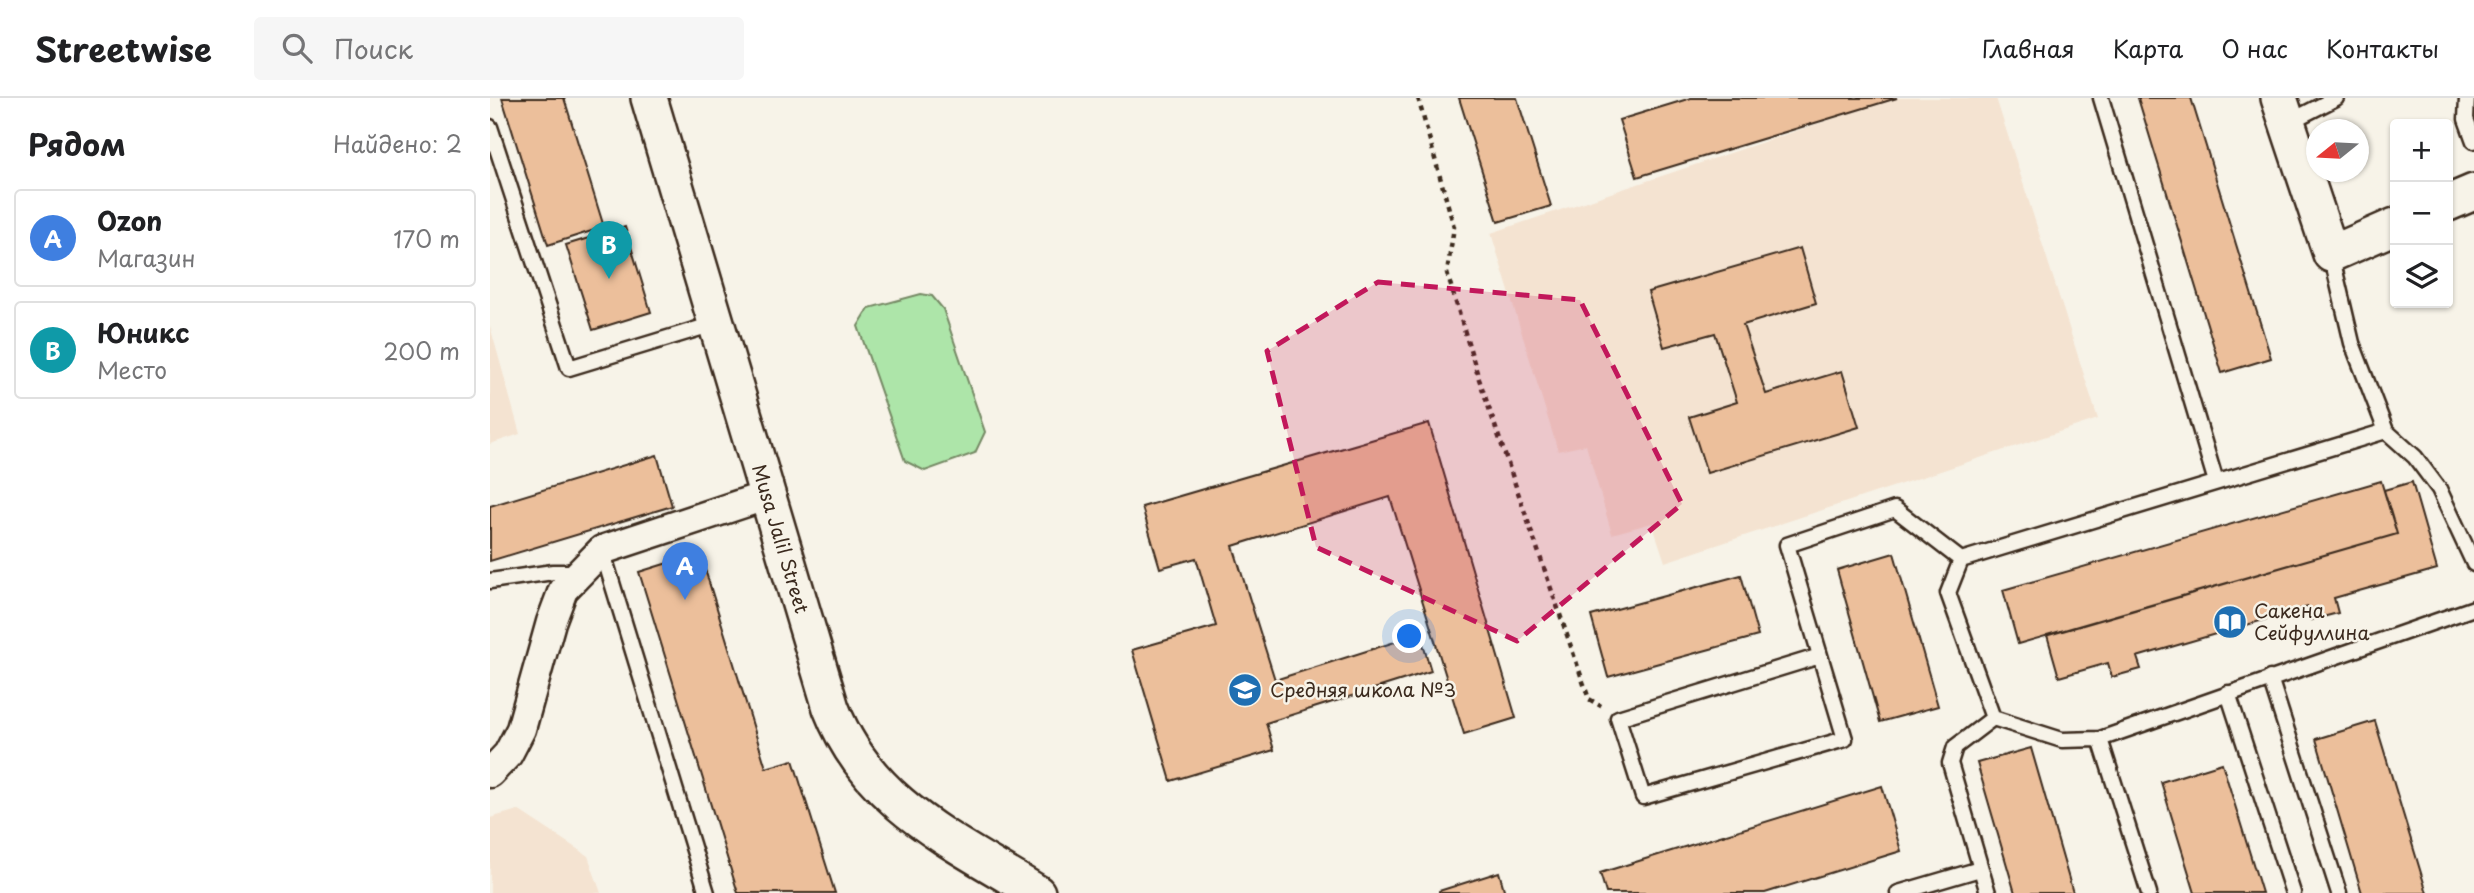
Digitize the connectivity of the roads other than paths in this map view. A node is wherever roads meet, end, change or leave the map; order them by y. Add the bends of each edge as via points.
1 (649, 98) edge
2 (2101, 98) edge
3 (2336, 98) edge
4 (2467, 98) edge
5 (2283, 110) edge
6 (490, 127) edge
7 (2474, 141) edge
8 (2474, 192) edge
9 (2453, 201) edge
10 (2390, 228) edge
11 (2331, 254) junction
12 (718, 323) junction
13 (2386, 431) junction
14 (2216, 482) junction
15 (768, 495) junction
16 (602, 550) junction
17 (1961, 560) junction
18 (2474, 564) edge
19 (581, 572) junction
20 (490, 581) edge
21 (2474, 608) edge
22 (1820, 656) junction
23 (2270, 678) junction
24 (2228, 693) junction
25 (1993, 718) junction
26 (2099, 739) junction
27 (490, 773) edge
28 (1980, 869) junction
29 (707, 893) edge
30 (1037, 893) edge
31 (1898, 893) edge
32 (1987, 893) edge
33 (2149, 893) edge
34 (2292, 893) edge
35 (2339, 893) edge

1 - 12 street, Musa Jalil Street
2 - 14 lane
3 - 5 lane
4 - 7 lane via 2466,119
5 - 11 street
6 - 12 lane via 569,368
8 - 9 street
10 - 11 street
11 - 13 lane via 2353,343
12 - 15 street, Musa Jalil Street
13 - 14 lane
13 - 18 lane via 2415,457 2439,489
14 - 17 lane
15 - 16 street
15 - 30 street, Musa Jalil Street via 831,708 857,761 891,800 914,817
16 - 19 street
16 - 29 lane
17 - 22 lane via 1895,509 1787,545
17 - 25 lane via 1948,593
19 - 20 lane
19 - 27 street via 563,590 521,729 508,754
21 - 23 lane
22 - 22 lane via 1844,739 1643,797 1618,718
23 - 24 lane
23 - 35 lane
24 - 26 lane
24 - 34 lane
25 - 26 lane via 2062,740
25 - 28 lane via 1955,747 1950,763
26 - 33 lane
28 - 31 lane
28 - 32 lane

